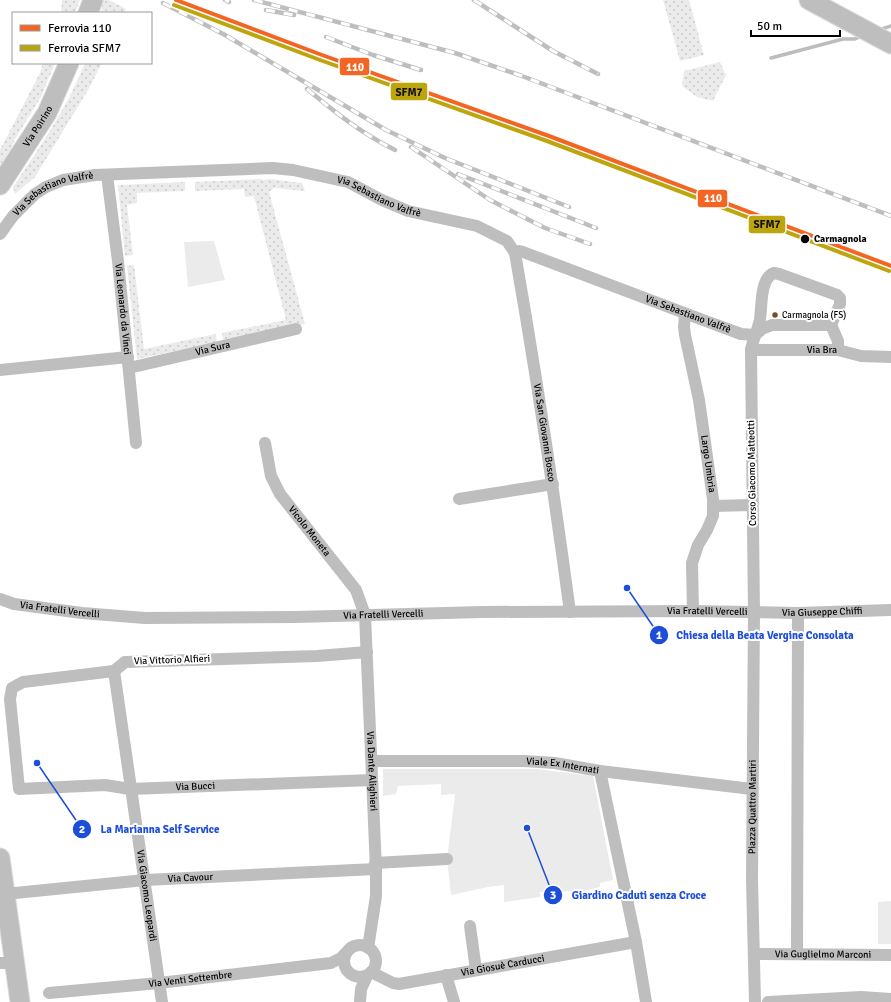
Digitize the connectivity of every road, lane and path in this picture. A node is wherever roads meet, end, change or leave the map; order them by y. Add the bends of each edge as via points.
1 (93, 0) edge
2 (809, 0) edge
3 (88, 12) edge
4 (878, 37) edge
5 (69, 64) edge
6 (107, 175) junction
7 (0, 185) edge
8 (0, 234) edge
9 (515, 253) junction
10 (685, 314) junction
11 (831, 325) junction
12 (296, 329) dead end
13 (755, 335) junction
14 (751, 350) junction
15 (838, 350) junction
16 (891, 357) edge
17 (128, 363) junction
18 (0, 370) edge
19 (136, 443) dead end
20 (265, 443) dead end
21 (553, 484) junction
22 (459, 499) dead end
23 (752, 505) junction
24 (713, 506) junction
25 (0, 599) edge
26 (14, 604) junction
27 (0, 607) edge
28 (891, 610) edge
29 (692, 611) junction
30 (570, 612) junction
31 (754, 612) junction
32 (798, 612) junction
33 (365, 615) junction
34 (367, 652) junction
35 (114, 671) junction
36 (372, 761) junction
37 (600, 771) junction
38 (372, 780) junction
39 (19, 789) joint
40 (130, 789) junction
41 (752, 789) junction
42 (0, 858) edge
43 (447, 859) dead end
44 (376, 866) junction
45 (145, 880) junction
46 (5, 894) junction
47 (470, 926) dead end
48 (636, 942) junction
49 (357, 948) junction
50 (754, 954) junction
51 (797, 954) junction
52 (891, 955) edge
53 (7, 963) edge
54 (331, 963) junction
55 (476, 970) junction
56 (350, 973) junction
57 (369, 974) junction
58 (446, 975) junction
59 (159, 982) junction
60 (361, 990) junction
61 (49, 993) dead end
62 (891, 999) edge
63 (20, 1002) edge
64 (162, 1002) edge
65 (360, 1002) edge
66 (454, 1002) edge
67 (646, 1002) edge
68 (755, 1002) edge
69 (768, 1002) edge

1 - 3 main road
2 - 4 main road
5 - 7 main road, Via Poirino via 47,112
6 - 8 street, Via Sebastiano Valfrè via 74,178 46,186 20,208
6 - 9 street, Via Sebastiano Valfrè via 273,168 293,170 348,182 408,211 477,226 507,241
6 - 17 street, Via Leonardo da Vinci
9 - 10 street, Via Sebastiano Valfrè via 523,252
9 - 21 street, Via San Giovanni Bosco
10 - 13 street, Via Sebastiano Valfrè via 741,334
10 - 24 street, Largo Umbria via 684,327 699,400
11 - 13 street via 772,325
11 - 13 street, Corso Giacomo Matteotti via 840,304 838,295 774,273 768,277 764,287 760,320
11 - 15 street via 838,340
12 - 17 street, Via Sura
13 - 14 street, Corso Giacomo Matteotti
14 - 15 street, Via Bra
14 - 23 street, Corso Giacomo Matteotti
15 - 16 street, Via Bra via 861,356
17 - 18 street, Via Sura
17 - 19 street, Via Leonardo da Vinci
20 - 33 street, Vicolo Moneta via 271,476 280,494 356,590
21 - 22 street
21 - 30 street, Via San Giovanni Bosco
23 - 24 street
23 - 31 street, Corso Giacomo Matteotti
24 - 29 street, Largo Umbria via 713,516 692,563
25 - 26 street, Via Fratelli Vercelli
26 - 27 street, Via Fratelli Vercelli
26 - 33 street, Via Fratelli Vercelli via 145,618
28 - 32 street, Via Giuseppe Chiffi
29 - 30 street, Via Fratelli Vercelli
29 - 31 street, Via Fratelli Vercelli
30 - 33 street, Via Fratelli Vercelli
31 - 32 street, Via Giuseppe Chiffi
31 - 41 street, Piazza Quattro Martiri
32 - 51 street
33 - 34 street, Via Dante Alighieri
34 - 35 street, Via Vittorio Alfieri via 125,662
34 - 36 street, Via Dante Alighieri
35 - 39 street, Via Vittorio Alfieri via 23,682 12,688 10,699
35 - 40 street, Via Giacomo Leopardi
36 - 37 street, Viale Ex Internati via 555,763
36 - 38 street, Via Dante Alighieri
37 - 41 street, Viale Ex Internati
37 - 48 street
38 - 40 street, Via Bucci
38 - 44 street, Via Dante Alighieri
39 - 40 street, Via Bucci via 105,784
40 - 45 street, Via Giacomo Leopardi
41 - 50 street, Piazza Quattro Martiri
42 - 46 main road
43 - 44 street, Via Cavour
44 - 45 street, Via Cavour
44 - 49 street, Via Dante Alighieri via 376,896 371,928
45 - 46 street, Via Cavour
45 - 59 street, Via Giacomo Leopardi
46 - 53 main road
47 - 55 street
48 - 55 street, Via Giosuè Carducci
48 - 67 street
49 - 54 street, Via Venti Settembre
49 - 56 street via 344,958 344,964
49 - 57 street via 375,956 376,962
50 - 51 street, Via Guglielmo Marconi
50 - 68 street, Piazza Quattro Martiri
51 - 52 street, Via Guglielmo Marconi
53 - 63 main road
54 - 56 street
54 - 59 street, Via Venti Settembre
55 - 58 street, Via Giosuè Carducci
56 - 57 street via 361,977
56 - 60 street
57 - 58 street, Via Giosuè Carducci via 399,984
57 - 60 street
58 - 66 street
59 - 61 street, Via Venti Settembre
59 - 64 street, Via Giacomo Leopardi
60 - 65 street
62 - 69 street via 861,997

